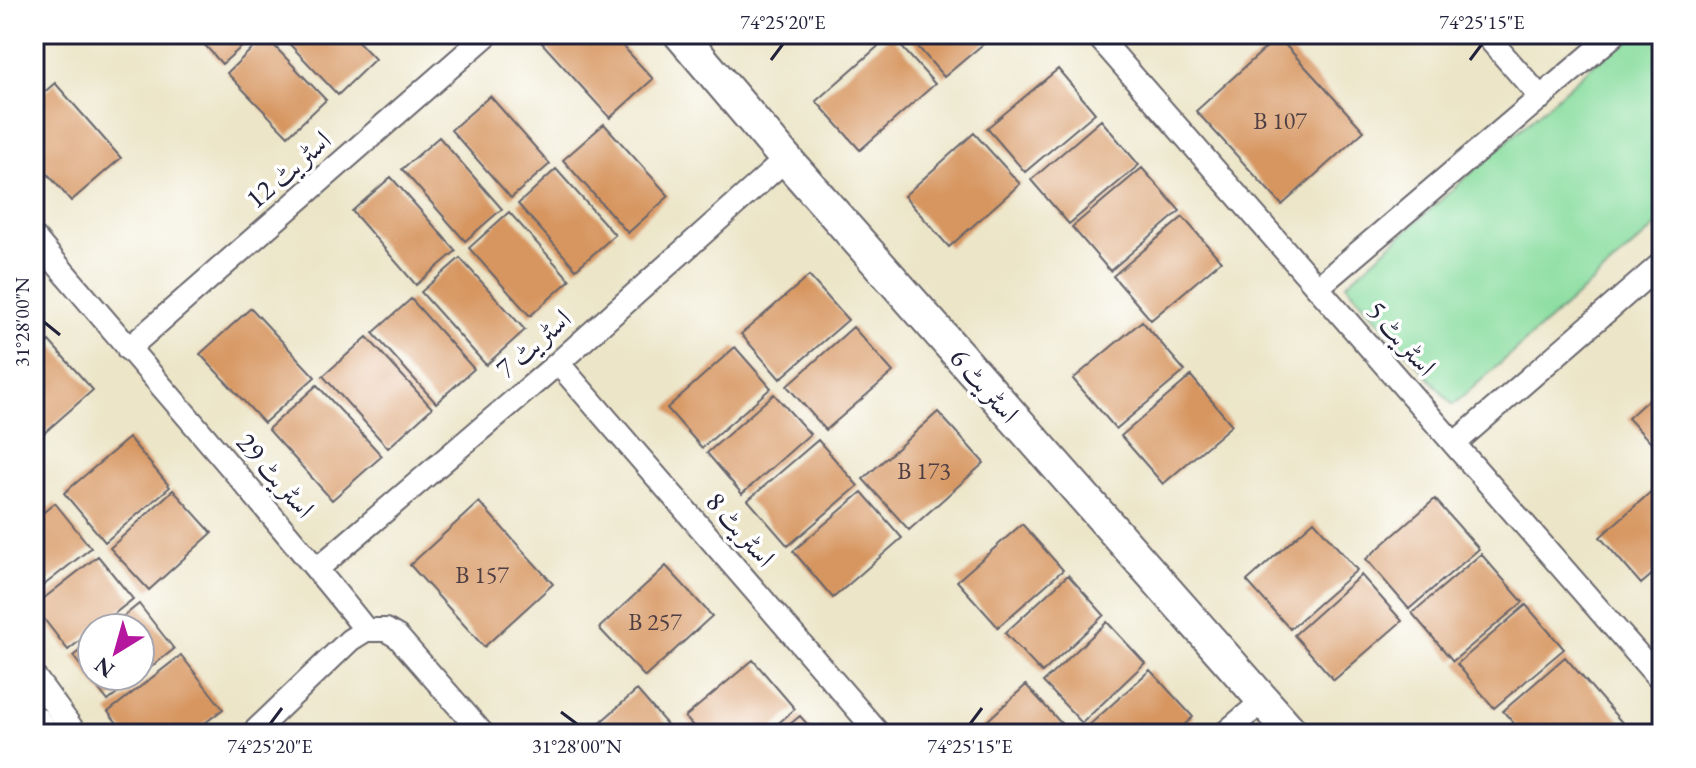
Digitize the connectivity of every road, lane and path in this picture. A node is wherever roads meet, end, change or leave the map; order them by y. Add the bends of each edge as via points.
1 (488, 34) edge
2 (680, 34) edge
3 (1096, 34) edge
4 (1485, 34) edge
5 (1615, 34) edge
6 (1541, 98) junction
7 (786, 159) junction
8 (34, 237) edge
9 (1662, 263) edge
10 (1318, 287) junction
11 (128, 349) junction
12 (558, 363) junction
13 (1454, 444) junction
14 (317, 569) junction
15 (366, 630) junction
16 (34, 676) edge
17 (1662, 682) edge
18 (1263, 701) junction
19 (34, 722) edge
20 (43, 734) edge
21 (76, 734) edge
22 (252, 734) edge
23 (483, 734) edge
24 (879, 734) edge
25 (1224, 734) edge
26 (1293, 734) edge

1 - 11 street, اسٹریٹ 12
2 - 7 street, اسٹریٹ 6
3 - 10 street, اسٹریٹ 5
4 - 6 street
5 - 6 street
6 - 10 street
7 - 12 street, اسٹریٹ 7
7 - 18 street, اسٹریٹ 6
8 - 11 street, اسٹریٹ 29
9 - 13 street
10 - 13 street, اسٹریٹ 5
11 - 14 street, اسٹریٹ 29
12 - 14 street, اسٹریٹ 7
12 - 24 street, اسٹریٹ 8
13 - 17 street, اسٹریٹ 5
14 - 15 street, اسٹریٹ 29
15 - 22 street
15 - 23 street via 386,630 398,637
16 - 21 street
18 - 25 street
18 - 26 street, اسٹریٹ 6
19 - 20 street

